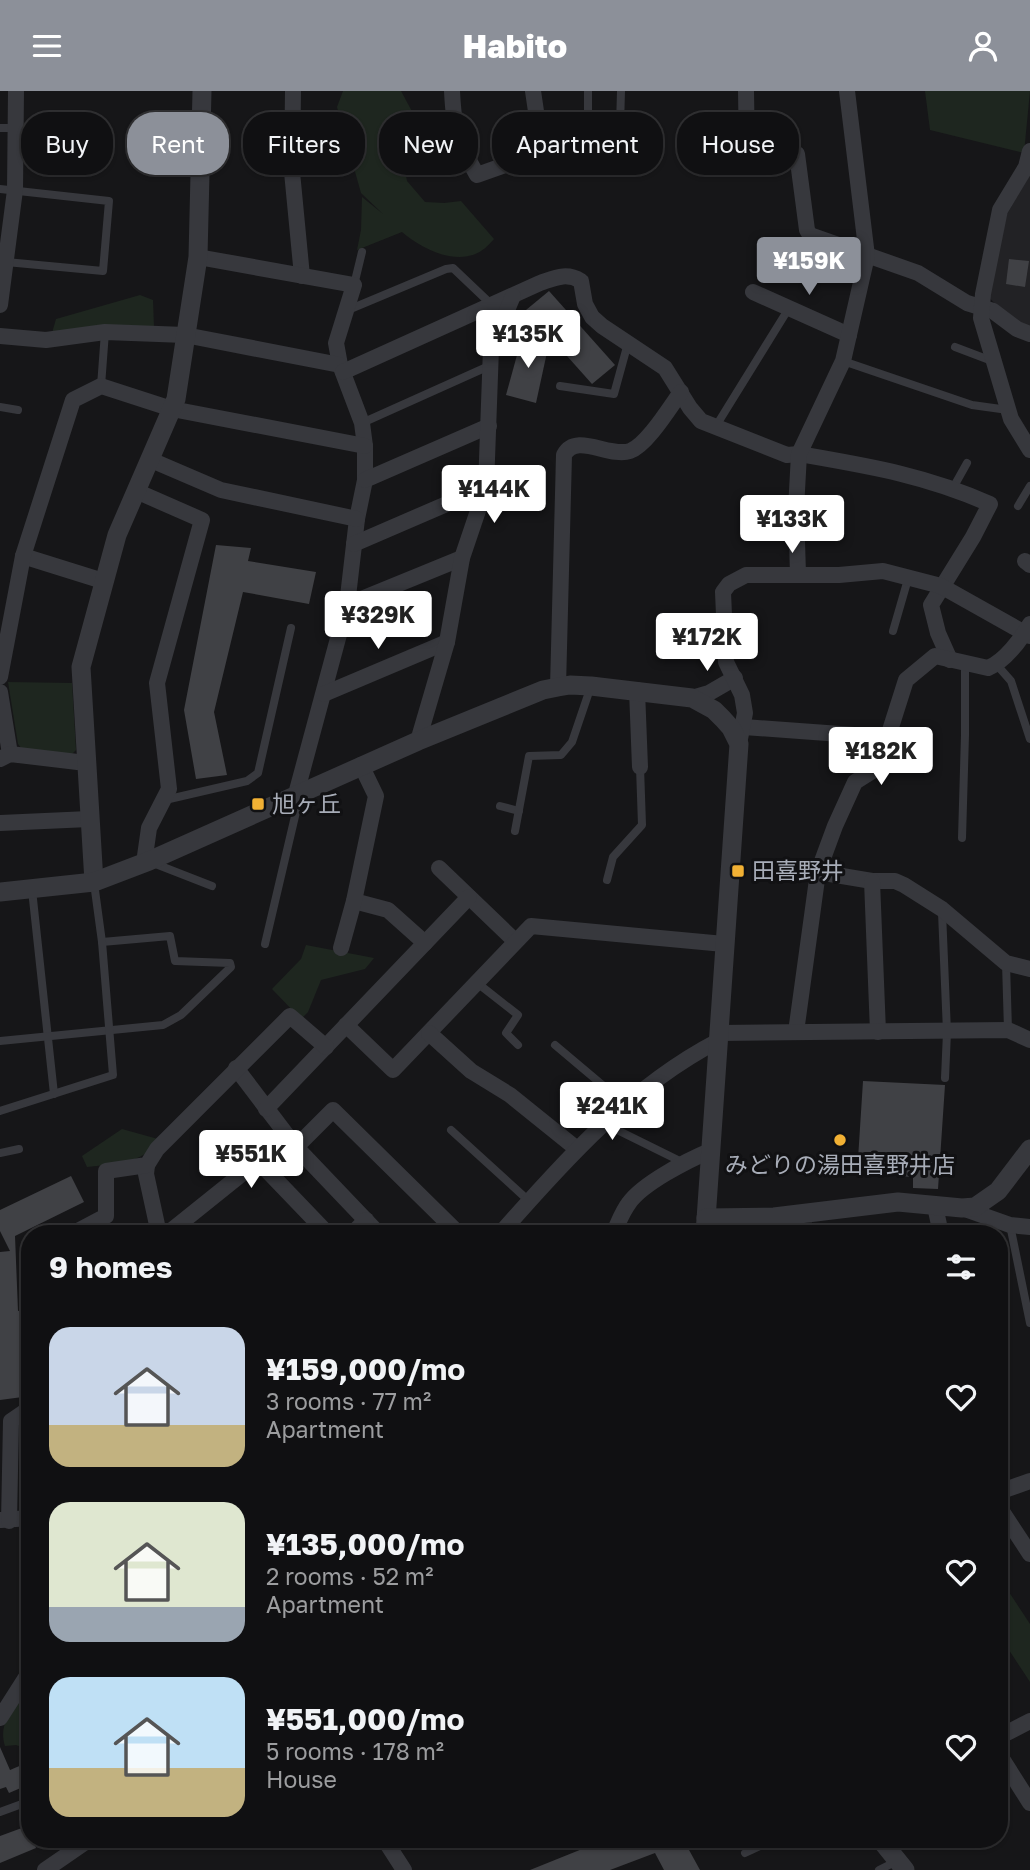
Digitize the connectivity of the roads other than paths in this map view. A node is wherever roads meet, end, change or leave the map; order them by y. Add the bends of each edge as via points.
1 (16, 91) edge
2 (202, 91) edge
3 (293, 91) edge
4 (452, 91) edge
5 (533, 91) edge
6 (588, 91) edge
7 (621, 91) edge
8 (746, 91) edge
9 (847, 91) edge
10 (588, 112) edge
11 (620, 112) edge
12 (11, 133) edge
13 (1030, 151) edge
14 (7, 189) edge
15 (362, 252) dead end
16 (867, 256) junction
17 (198, 257) junction
18 (3, 261) edge
19 (302, 276) junction
20 (354, 285) junction
21 (754, 292) dead end
22 (513, 296) junction
23 (0, 305) edge
24 (493, 306) junction
25 (982, 307) junction
26 (789, 308) junction
27 (345, 311) junction
28 (105, 333) junction
29 (1030, 334) edge
30 (0, 335) edge
31 (185, 335) junction
32 (849, 335) junction
33 (628, 343) junction
34 (955, 347) dead end
35 (843, 361) junction
36 (992, 361) junction
37 (489, 366) junction
38 (341, 368) junction
39 (560, 386) dead end
40 (101, 387) junction
41 (681, 392) junction
42 (0, 407) edge
43 (172, 409) junction
44 (1008, 409) junction
45 (18, 410) dead end
46 (362, 423) junction
47 (489, 426) junction
48 (716, 426) junction
49 (365, 446) junction
50 (1030, 450) edge
51 (799, 454) junction
52 (151, 460) junction
53 (967, 463) dead end
54 (365, 480) junction
55 (1030, 486) edge
56 (486, 487) junction
57 (953, 488) junction
58 (136, 491) junction
59 (1018, 506) dead end
60 (357, 519) junction
61 (354, 544) junction
62 (23, 557) junction
63 (463, 558) junction
64 (798, 574) junction
65 (908, 579) junction
66 (103, 581) junction
67 (941, 586) junction
68 (347, 605) junction
69 (291, 628) dead end
70 (893, 631) dead end
71 (1028, 631) edge
72 (447, 642) junction
73 (957, 661) junction
74 (996, 664) junction
75 (0, 677) edge
76 (735, 678) junction
77 (591, 686) junction
78 (558, 687) junction
79 (637, 691) junction
80 (324, 694) junction
81 (692, 698) junction
82 (0, 700) edge
83 (853, 735) dead end
84 (741, 736) junction
85 (1030, 739) edge
86 (418, 741) junction
87 (5, 757) edge
88 (86, 762) junction
89 (361, 765) junction
90 (640, 767) joint
91 (296, 795) junction
92 (165, 800) junction
93 (500, 806) dead end
94 (519, 811) junction
95 (89, 819) junction
96 (0, 823) edge
97 (515, 831) dead end
98 (962, 838) dead end
99 (146, 862) junction
100 (439, 868) dead end
101 (818, 872) junction
102 (607, 880) dead end
103 (872, 881) junction
104 (94, 882) junction
105 (212, 886) dead end
106 (32, 890) junction
107 (0, 892) edge
108 (469, 897) junction
109 (354, 901) junction
110 (942, 909) junction
111 (515, 941) junction
112 (102, 942) junction
113 (425, 943) junction
114 (265, 944) dead end
115 (724, 944) junction
116 (341, 948) dead end
117 (1006, 963) junction
118 (1030, 969) edge
119 (476, 982) junction
120 (346, 1025) junction
121 (1008, 1030) junction
122 (111, 1031) junction
123 (796, 1032) junction
124 (878, 1032) junction
125 (947, 1032) junction
126 (429, 1033) junction
127 (47, 1037) junction
128 (718, 1037) junction
129 (1030, 1040) edge
130 (0, 1041) edge
131 (518, 1045) dead end
132 (555, 1045) dead end
133 (326, 1047) junction
134 (236, 1068) junction
135 (945, 1078) dead end
136 (54, 1094) junction
137 (625, 1104) junction
138 (266, 1109) junction
139 (0, 1111) edge
140 (604, 1124) junction
141 (451, 1130) dead end
142 (296, 1147) junction
143 (19, 1149) dead end
144 (577, 1149) junction
145 (1030, 1149) edge
146 (710, 1151) junction
147 (0, 1153) edge
148 (684, 1163) junction
149 (147, 1165) junction
150 (529, 1201) junction
151 (934, 1206) junction
152 (962, 1208) junction
153 (366, 1220) junction
154 (89, 1225) edge
155 (157, 1225) edge
156 (178, 1225) edge
157 (319, 1225) edge
158 (361, 1225) edge
159 (371, 1225) edge
160 (450, 1225) edge
161 (508, 1225) edge
162 (618, 1225) edge
163 (705, 1225) edge
164 (713, 1225) edge
165 (939, 1225) edge
166 (1010, 1225) junction
167 (1030, 1227) edge
168 (1030, 1323) edge
169 (21, 1414) edge
170 (1030, 1481) edge
171 (1008, 1489) edge
172 (4, 1520) edge
173 (1008, 1521) edge
174 (1030, 1554) edge
175 (21, 1685) edge
176 (0, 1718) edge
177 (1030, 1721) edge
178 (1008, 1732) edge
179 (1008, 1768) edge
180 (1030, 1803) edge
181 (21, 1804) edge
182 (0, 1812) edge
183 (65, 1848) edge
184 (390, 1848) edge
185 (756, 1848) edge
186 (887, 1848) edge
187 (745, 1853) dead end
188 (901, 1866) edge
189 (45, 1870) edge
190 (404, 1870) edge
191 (879, 1870) edge

1 - 12 street
2 - 17 street
3 - 19 street via 292,172
4 - 5 street via 453,125 477,175 542,152
6 - 10 lane
7 - 11 lane
8 - 16 street via 747,153 797,154 810,235
9 - 16 street
12 - 14 street
13 - 25 street via 1026,167 1000,210
14 - 18 street
14 - 18 lane via 110,201 103,271
15 - 20 lane
16 - 25 street via 918,273 967,303
16 - 32 street
17 - 19 street
17 - 31 street
18 - 23 street
19 - 20 street
20 - 27 street
21 - 26 street
22 - 24 street
22 - 33 street via 558,277 574,277 581,281 592,317
22 - 37 street via 491,348
24 - 27 lane via 453,268
24 - 38 street
25 - 29 street
25 - 36 street
26 - 32 street
26 - 48 lane
27 - 38 street via 335,343
28 - 30 street via 46,340
28 - 31 street
28 - 40 lane
31 - 38 street
31 - 43 street
32 - 35 street
33 - 39 lane via 614,394
33 - 41 street via 665,368
34 - 36 lane
35 - 44 lane via 972,405
35 - 51 street
36 - 44 street
37 - 46 lane
37 - 47 street
38 - 46 street
40 - 43 street
40 - 62 street via 73,400
41 - 48 street via 695,416
41 - 78 street via 631,451 577,445 564,455
42 - 45 lane
43 - 49 street
43 - 52 street
44 - 50 street
46 - 49 street
47 - 54 street
47 - 56 street
48 - 51 street via 787,455
49 - 54 street
51 - 57 street via 901,472
51 - 64 street
52 - 58 street
52 - 60 street via 221,490
53 - 57 lane
54 - 60 street
55 - 59 lane
56 - 61 street
56 - 63 street
57 - 67 street via 990,504
58 - 66 street
58 - 92 street via 202,520 157,683 169,789
60 - 61 street
61 - 68 street
62 - 66 street
62 - 75 street
63 - 68 street
63 - 72 street
64 - 65 street via 883,571
64 - 76 street via 746,575 723,592 726,662
65 - 67 street
65 - 70 lane
66 - 88 street via 81,667
67 - 71 street
67 - 73 street via 931,605 938,633
68 - 80 street
69 - 92 lane via 258,773 247,781
71 - 74 street
72 - 80 street
72 - 86 street
73 - 74 street via 988,668
73 - 98 lane via 965,735
73 - 101 street via 935,656 906,680 879,765 855,782
74 - 85 lane via 1011,681
76 - 81 street
76 - 84 street via 746,713
77 - 78 street
77 - 79 street
77 - 94 lane via 572,742 561,755 529,755
78 - 86 street
79 - 81 street
79 - 90 street
80 - 91 street
81 - 84 street via 714,710
82 - 87 street
83 - 84 street
84 - 115 street
86 - 89 street
87 - 88 street
88 - 95 street
89 - 91 street
89 - 109 street via 376,796
90 - 102 lane via 642,825 614,857
91 - 99 street
91 - 114 lane
92 - 99 street via 149,828
93 - 94 lane
94 - 97 lane
95 - 96 street
95 - 104 street
99 - 104 street
99 - 105 lane
100 - 108 street
101 - 103 street
101 - 123 street
103 - 110 street via 895,881
103 - 124 street
104 - 106 street
104 - 112 lane
106 - 107 street
106 - 127 lane
108 - 111 street
108 - 113 street
109 - 113 street via 388,910
109 - 116 street
110 - 117 street
110 - 125 lane
111 - 115 street via 531,926
111 - 119 street
112 - 122 lane
112 - 122 lane via 170,936 175,961 230,963 231,967 181,1015 163,1025
113 - 120 street
115 - 128 street
117 - 118 street
117 - 121 lane
119 - 126 street
119 - 131 lane via 519,1015 506,1033
120 - 126 street via 393,1070
120 - 133 street
121 - 125 street
121 - 129 street
122 - 127 lane
122 - 136 lane via 113,1075
123 - 124 street
123 - 128 street
124 - 125 street
125 - 135 lane
126 - 144 street via 471,1071 510,1095
127 - 130 lane
127 - 136 lane
128 - 137 street
128 - 146 street
132 - 137 lane
133 - 134 street via 290,1016
133 - 138 street
134 - 138 street
134 - 149 street
136 - 139 lane
137 - 140 street
138 - 142 street
140 - 144 street
140 - 148 lane
141 - 150 lane
142 - 153 street
142 - 160 street via 333,1110
143 - 147 lane
144 - 150 street
145 - 152 street via 998,1191 975,1207
146 - 148 street
146 - 163 street
148 - 162 street via 629,1203
149 - 154 street via 106,1171 106,1216
149 - 155 street
150 - 161 street
151 - 152 street
151 - 164 street via 898,1202
151 - 165 street
152 - 166 street
153 - 158 street
153 - 159 street
156 - 157 street via 258,1161
166 - 167 street
166 - 168 lane
169 - 172 street via 11,1421
170 - 171 street
173 - 174 street
175 - 176 street
177 - 178 street
179 - 180 street
181 - 182 lane
183 - 189 street
184 - 190 street
185 - 187 lane
186 - 188 street
188 - 191 lane

